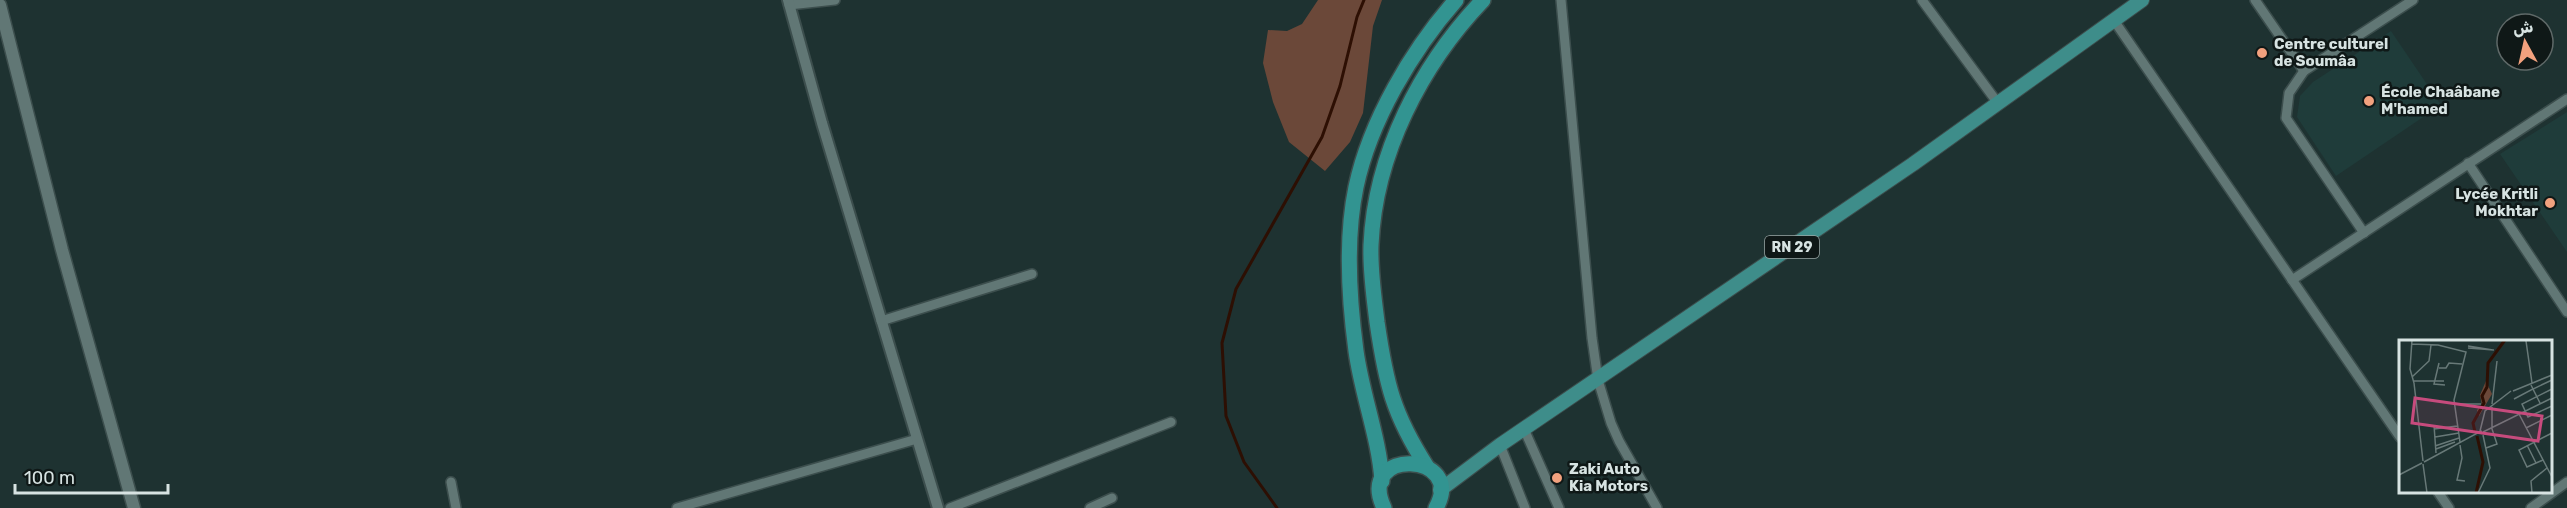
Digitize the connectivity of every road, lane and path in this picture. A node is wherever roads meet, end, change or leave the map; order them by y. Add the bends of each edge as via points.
1 (836, 0) edge
2 (1456, 0) edge
3 (1483, 0) edge
4 (1561, 0) edge
5 (1922, 0) edge
6 (2142, 0) edge
7 (2255, 0) edge
8 (2413, 0) edge
9 (788, 3) edge
10 (0, 5) edge
11 (2113, 19) junction
12 (2304, 71) junction
13 (2567, 99) edge
14 (1997, 102) junction
15 (2468, 163) junction
16 (2364, 233) junction
17 (1032, 274) dead end
18 (2292, 280) junction
19 (2567, 312) edge
20 (881, 321) junction
21 (1598, 380) junction
22 (1170, 422) dead end
23 (1524, 429) junction
24 (2399, 436) edge
25 (917, 439) junction
26 (1500, 446) junction
27 (1427, 467) junction
28 (1382, 481) junction
29 (451, 482) dead end
30 (2567, 482) edge
31 (1440, 490) junction
32 (2439, 493) edge
33 (2552, 493) edge
34 (2552, 493) edge
35 (1112, 498) dead end
36 (134, 508) edge
37 (456, 508) edge
38 (677, 508) edge
39 (938, 508) edge
40 (950, 508) edge
41 (1090, 508) edge
42 (1384, 508) edge
43 (1436, 508) edge
44 (1525, 508) edge
45 (1559, 508) edge
46 (1657, 508) edge
47 (2449, 508) edge
48 (2531, 508) edge

1 - 9 street
2 - 28 highway via 1434,25 1394,88 1356,188 1350,240 1352,308 1358,362
3 - 27 highway via 1435,59 1410,103 1390,149 1371,244 1372,285 1387,384 1397,414
4 - 21 street
5 - 14 street
6 - 11 main road, RN 29
7 - 12 street
8 - 12 street
9 - 20 street
10 - 36 main road via 62,250
11 - 14 main road, RN 29
11 - 18 street
12 - 16 street via 2289,93 2286,118
13 - 15 street
14 - 21 main road, RN 29
15 - 16 street
15 - 19 street
16 - 18 street
17 - 20 street
18 - 24 street
20 - 25 street
21 - 23 main road, RN 29
21 - 46 street via 1619,441
22 - 40 street
23 - 26 main road, RN 29
23 - 45 street
25 - 38 street
25 - 39 street
26 - 31 main road, RN 29
26 - 44 street
27 - 28 highway via 1415,462 1401,464
27 - 31 highway
28 - 42 highway via 1380,495
29 - 37 street
30 - 33 street
31 - 43 highway
32 - 47 street
34 - 48 street
35 - 41 street

